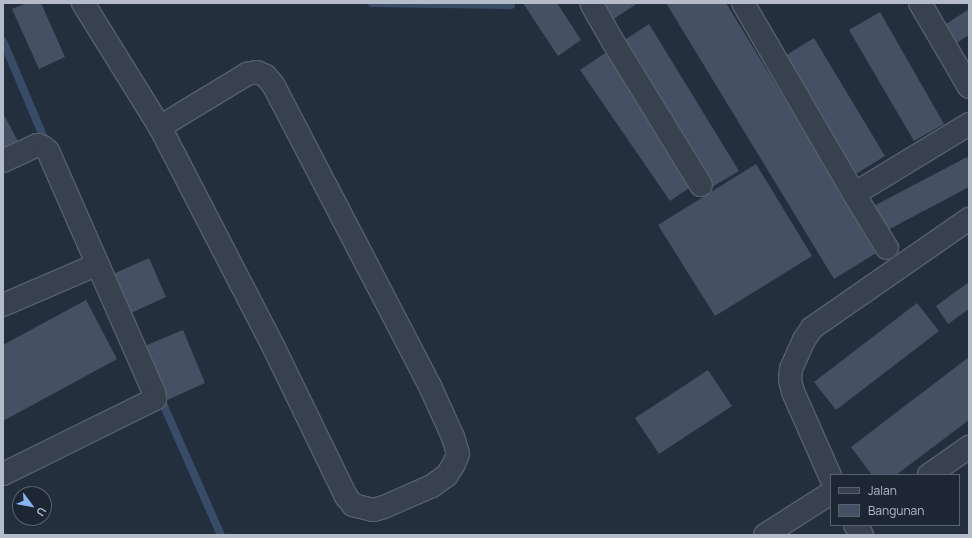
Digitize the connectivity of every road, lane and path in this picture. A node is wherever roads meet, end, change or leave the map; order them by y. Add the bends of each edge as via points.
1 (83, 3) edge
2 (591, 3) edge
3 (743, 3) edge
4 (920, 3) edge
5 (969, 88) edge
6 (969, 124) edge
7 (160, 127) junction
8 (3, 161) edge
9 (701, 185) dead end
10 (854, 194) junction
11 (969, 219) edge
12 (887, 248) dead end
13 (98, 264) junction
14 (3, 305) edge
15 (969, 447) edge
16 (3, 474) edge
17 (930, 474) edge
18 (830, 476) edge
19 (830, 494) edge
20 (765, 535) edge

1 - 7 street
2 - 9 street
3 - 10 street
4 - 5 street
6 - 10 street
7 - 7 street via 274,348 346,496 353,505 372,510 384,508 432,486 447,475 458,454 430,386 266,76 257,72 247,74
8 - 13 street via 38,145 48,151
10 - 12 street
11 - 18 street via 812,328 804,340 791,369 790,380
13 - 14 street
13 - 16 street via 155,399
15 - 17 street
19 - 20 street

